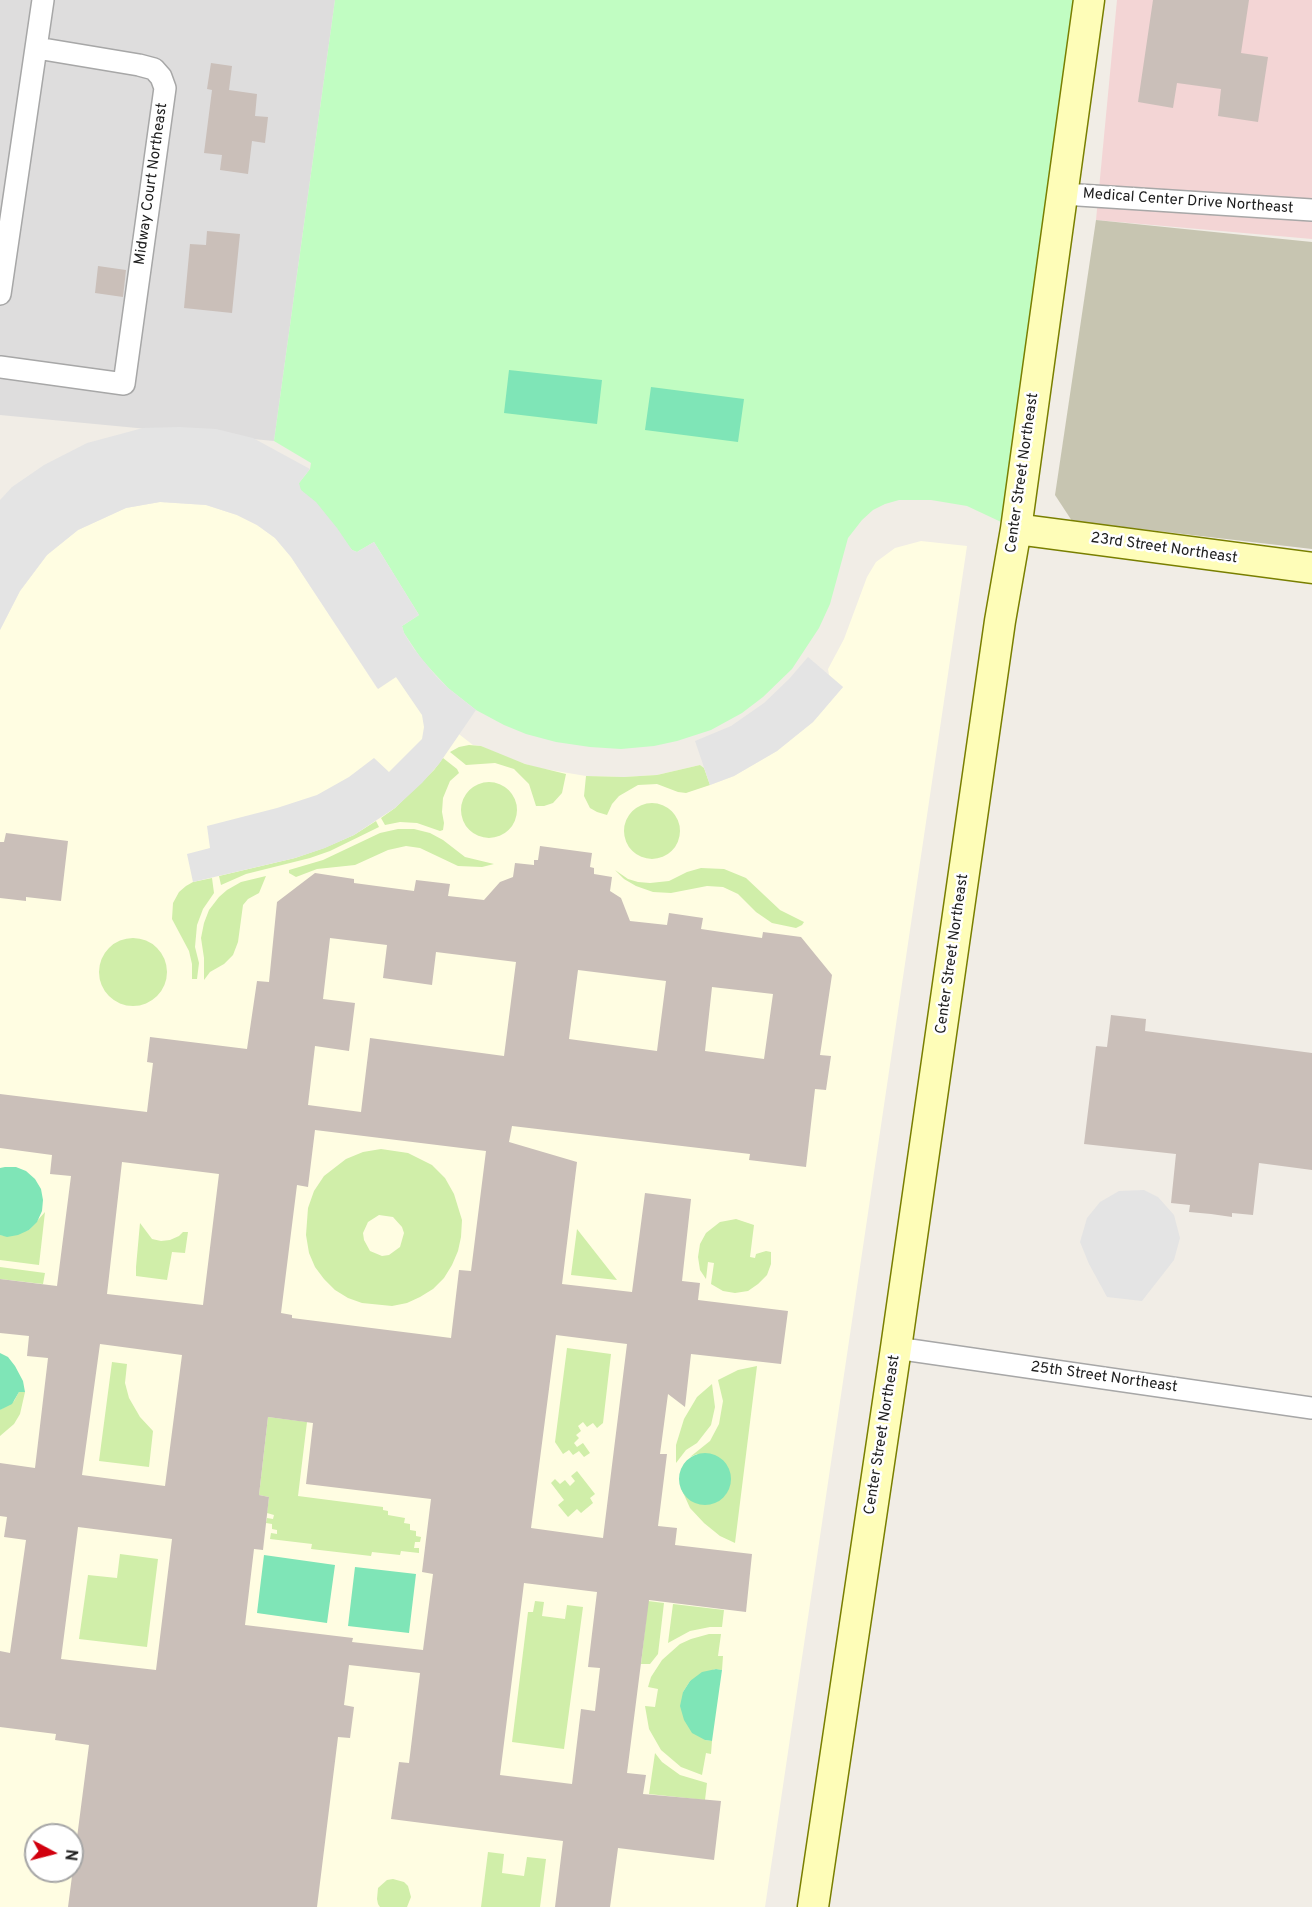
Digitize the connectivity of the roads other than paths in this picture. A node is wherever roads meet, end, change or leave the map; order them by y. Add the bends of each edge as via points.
1 (43, 0) edge
2 (1089, 0) edge
3 (37, 48) junction
4 (1063, 194) junction
5 (1312, 210) edge
6 (0, 294) edge
7 (0, 367) edge
8 (1016, 529) junction
9 (1312, 568) edge
10 (896, 1348) junction
11 (1312, 1408) edge
12 (813, 1907) edge

1 - 3 street
2 - 4 main road, Center Street Northeast
3 - 6 street
3 - 7 street, Midway Court Northeast via 139,64 154,69 165,88 124,384
4 - 5 street, Medical Center Drive Northeast
4 - 8 main road, Center Street Northeast
8 - 9 main road, 23rd Street Northeast
8 - 10 main road, Center Street Northeast
10 - 11 street, 25th Street Northeast
10 - 12 main road, Center Street Northeast

